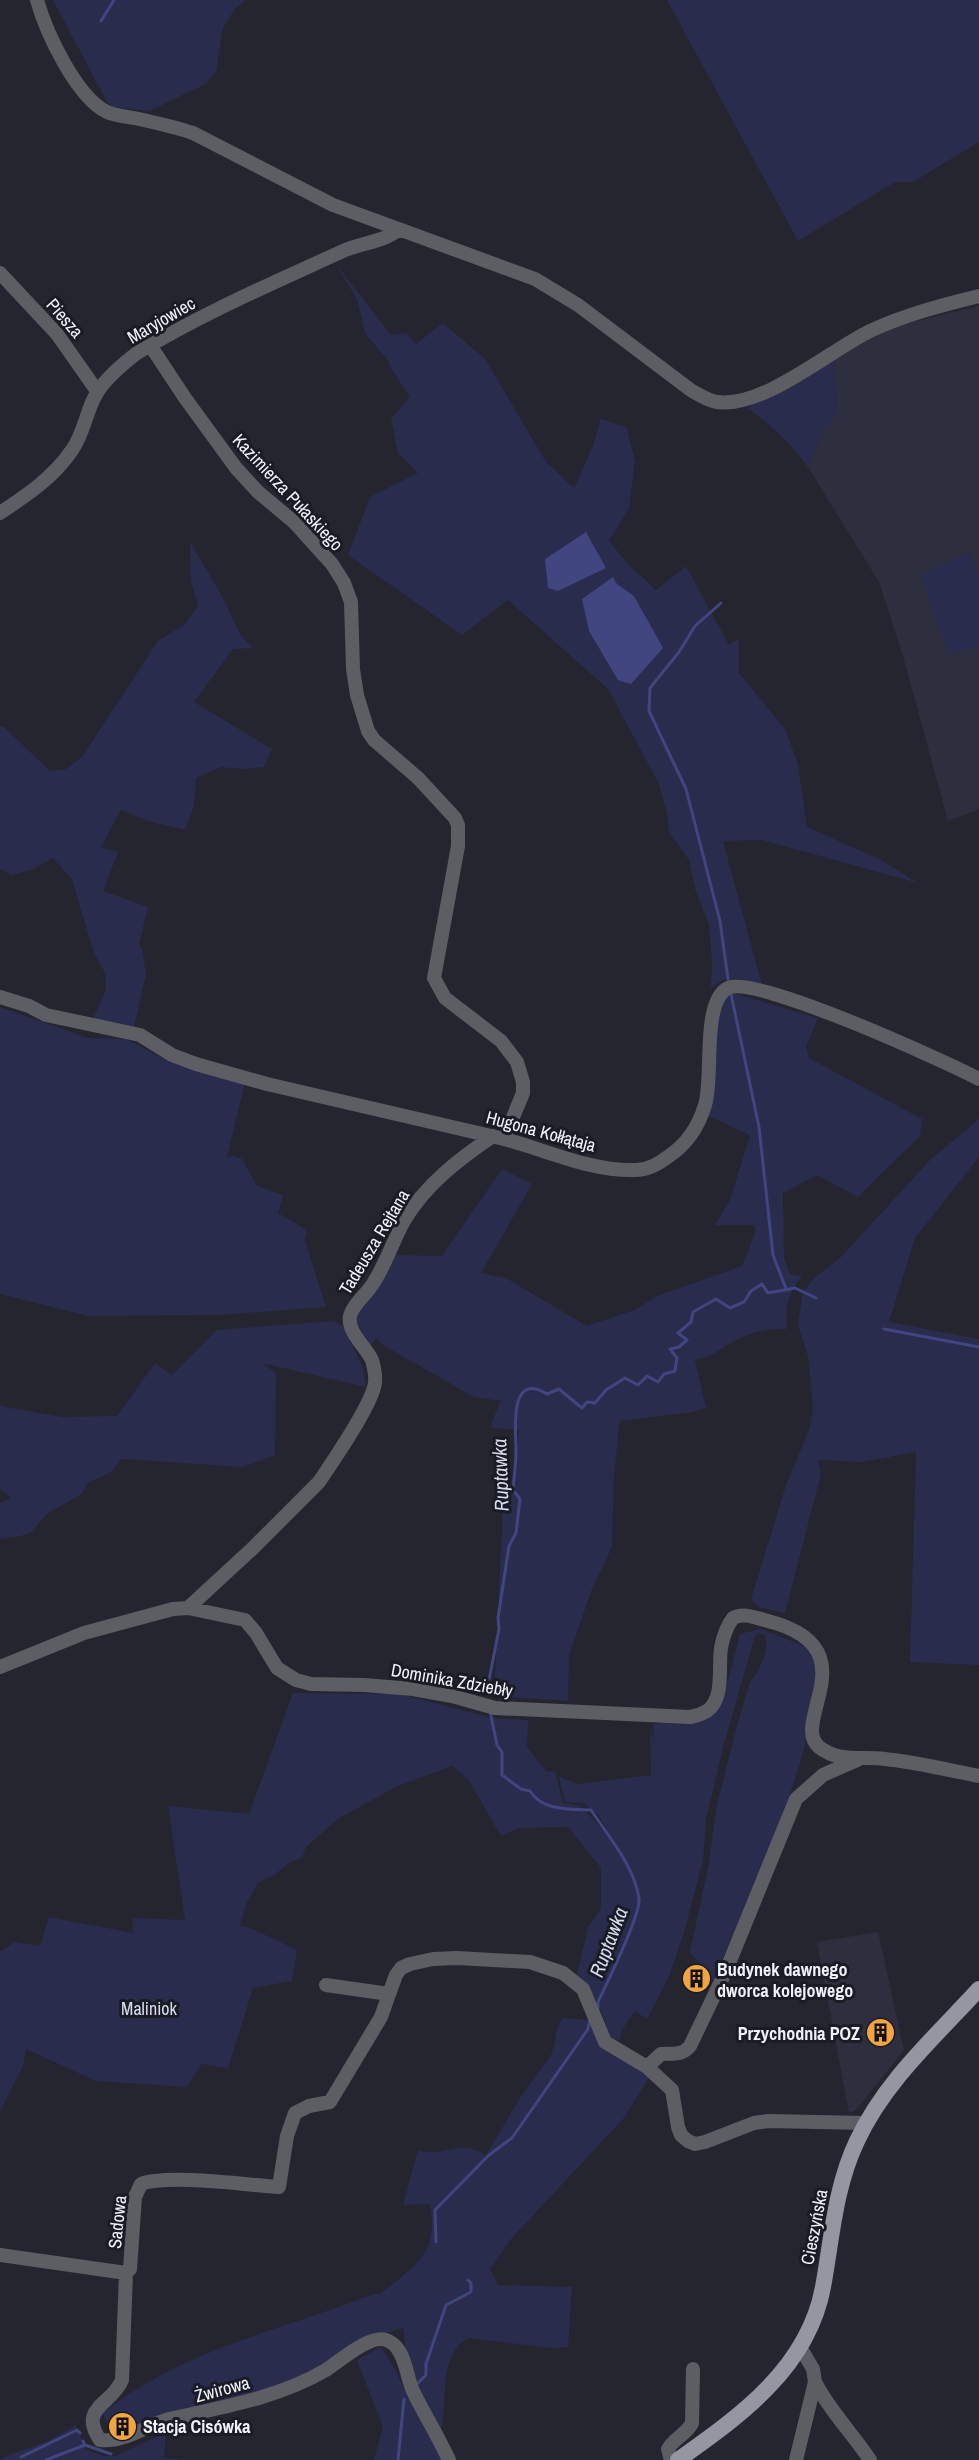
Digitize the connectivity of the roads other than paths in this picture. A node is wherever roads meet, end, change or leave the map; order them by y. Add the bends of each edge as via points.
1 (37, 0) edge
2 (398, 230) junction
3 (0, 273) edge
4 (979, 296) edge
5 (150, 345) junction
6 (98, 392) junction
7 (0, 513) edge
8 (0, 997) edge
9 (979, 1079) edge
10 (498, 1138) junction
11 (188, 1608) junction
12 (0, 1667) edge
13 (860, 1760) junction
14 (979, 1776) edge
15 (326, 1985) dead end
16 (979, 1989) edge
17 (388, 1994) junction
18 (647, 2067) junction
19 (866, 2123) junction
20 (0, 2255) edge
21 (126, 2273) junction
22 (800, 2347) junction
23 (693, 2369) dead end
24 (815, 2382) junction
25 (449, 2460) edge
26 (671, 2460) edge
27 (678, 2460) edge
28 (796, 2460) edge
29 (870, 2460) edge

1 - 2 street via 50,38 66,67 108,113 193,133 333,205
2 - 4 street via 535,279 578,305 692,391 719,403 755,397 883,325
2 - 5 street, Maryjowiec via 392,236 351,247 238,299
3 - 6 street, Piesza via 57,334
5 - 6 street, Maryjowiec via 123,364
5 - 10 street, Kazimierza Pułaskiego via 236,468 332,564 351,602 353,669 368,731 455,818 458,846 434,978 445,998 496,1037 517,1062 523,1093
6 - 7 street, Maryjowiec via 81,434 65,460
8 - 10 street, Hugona Kołłątaja via 46,1015 140,1035 172,1055 196,1064
9 - 10 street, Hugona Kołłątaja via 816,1007 735,986 720,995 714,1009 708,1089 701,1116 687,1140 665,1160 652,1167 631,1170 562,1159
10 - 11 street, Tadeusza Rejtana via 445,1171 422,1196 405,1219 374,1282 352,1311 350,1323 371,1359 375,1384 327,1470 252,1549
11 - 12 street, Dominika Zdziebły via 84,1633
11 - 13 street, Dominika Zdziebły via 245,1620 277,1668 311,1684 413,1689 495,1708 672,1718 700,1714 714,1703 726,1628 733,1618 744,1615 785,1626 808,1638 817,1649 822,1678 813,1737 818,1746 840,1757
13 - 14 street, Dominika Zdziebły via 883,1758
13 - 18 street, Dominika Zdziebły via 823,1775 796,1798 725,1973 690,2046 679,2054 661,2054
15 - 17 street
16 - 19 main road, Cieszyńska via 893,2082
17 - 18 street via 401,1968 410,1964 457,1958 530,1962 573,1979 584,1989 605,2042
17 - 21 street, Sadowa via 381,2017 330,2102 295,2113 279,2187 185,2181 141,2184 135,2197 130,2269
18 - 19 street via 672,2090 681,2135 695,2144 768,2121
19 - 22 main road, Cieszyńska via 844,2176 823,2288
20 - 21 street, Sadowa
21 - 25 street, Żwirowa via 122,2380 118,2392 97,2408 93,2416 92,2425 100,2440 280,2391 325,2370 363,2344 381,2339 398,2349 413,2392
22 - 24 street via 813,2369
22 - 27 main road, Cieszyńska via 753,2404
23 - 26 street via 692,2423 668,2449
24 - 28 street
24 - 29 street

